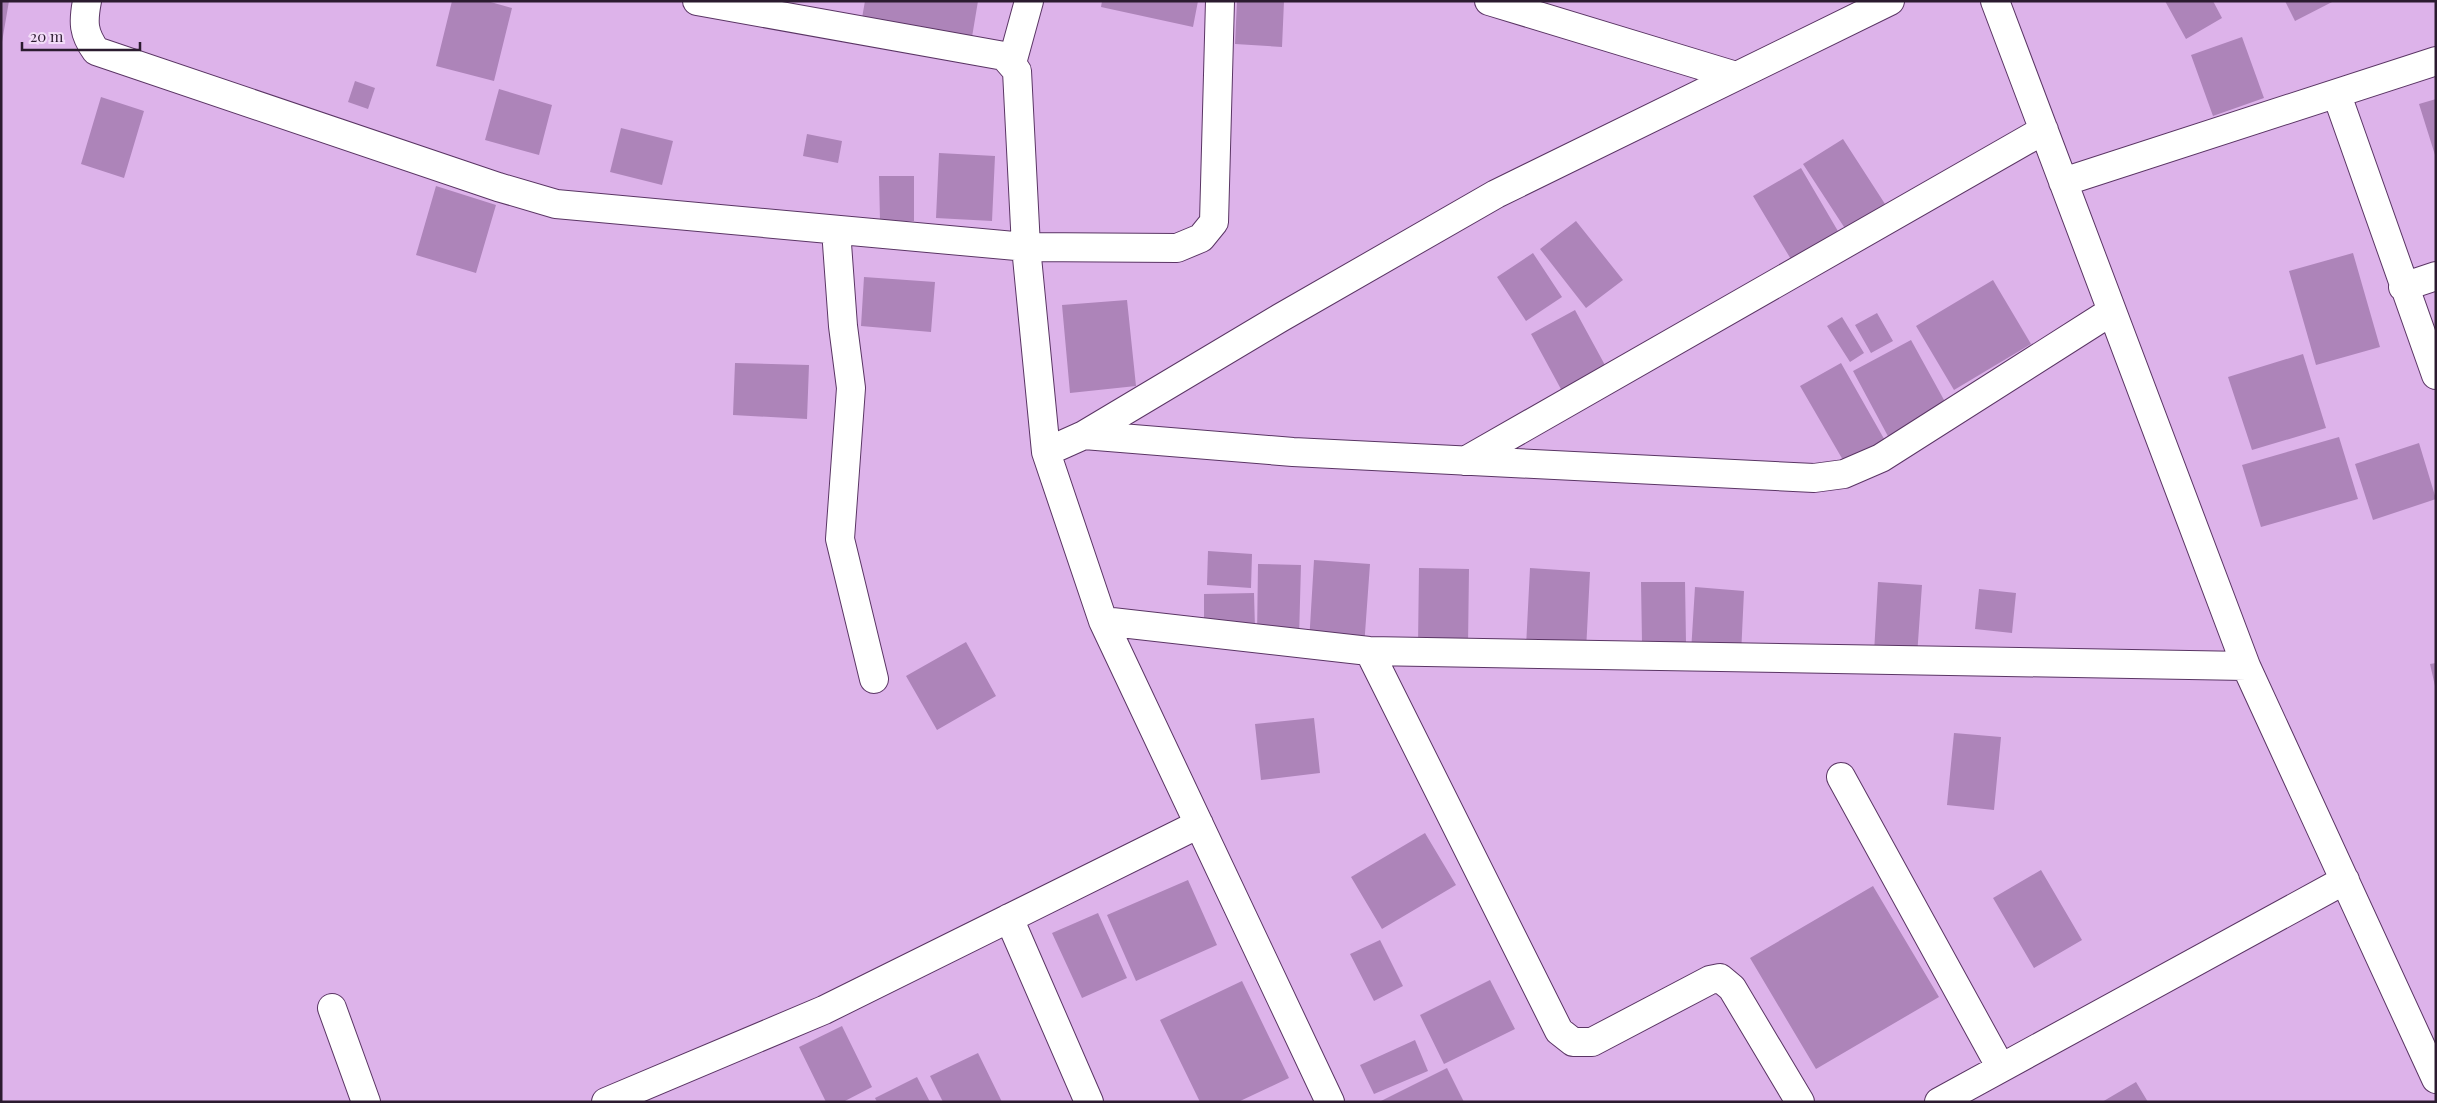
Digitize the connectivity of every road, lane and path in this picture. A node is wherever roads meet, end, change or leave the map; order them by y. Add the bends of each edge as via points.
1 (87, 1) edge
2 (697, 1) edge
3 (1029, 1) edge
4 (1220, 1) edge
5 (1490, 1) edge
6 (1890, 1) edge
7 (1995, 1) edge
8 (2436, 61) edge
9 (1012, 63) junction
10 (1736, 76) junction
11 (2337, 95) junction
12 (2044, 130) junction
13 (2063, 182) junction
14 (836, 230) junction
15 (1026, 247) junction
16 (2436, 276) edge
17 (2403, 287) junction
18 (2112, 311) junction
19 (2436, 375) edge
20 (1084, 435) junction
21 (1046, 452) junction
22 (1466, 461) junction
23 (1103, 621) junction
24 (1369, 651) junction
25 (2246, 666) junction
26 (874, 679) dead end
27 (1841, 777) dead end
28 (1199, 824) junction
29 (2345, 880) junction
30 (1009, 918) junction
31 (332, 1008) dead end
32 (2001, 1068) junction
33 (2436, 1078) edge
34 (1085, 1101) edge
35 (366, 1102) edge
36 (606, 1102) edge
37 (1330, 1102) edge
38 (1800, 1102) edge
39 (1939, 1102) edge

1 - 14 street via 83,24 96,51 498,187 556,204
2 - 9 street via 1004,56
3 - 9 street
4 - 15 street via 1214,222 1201,238 1177,248
5 - 10 street
6 - 10 street
7 - 12 street
8 - 11 street
9 - 15 street via 1018,72
10 - 20 street via 1496,194
11 - 13 street
11 - 17 street
12 - 13 street
12 - 22 street
13 - 18 street
14 - 15 street
14 - 26 street via 851,388 840,539
15 - 21 street
16 - 17 street
17 - 19 street
18 - 22 street via 1881,458 1844,474 1814,478 1776,477
18 - 25 street
20 - 21 street
20 - 22 street via 1293,452
21 - 23 street
23 - 24 street
23 - 28 street
24 - 25 street
24 - 38 street via 1559,1031 1573,1042 1592,1042 1710,980 1720,978 1732,988
25 - 29 street
27 - 32 street
28 - 30 street
28 - 37 street
29 - 32 street
29 - 33 street
30 - 34 street
30 - 36 street via 824,1010
31 - 35 street
32 - 39 street

